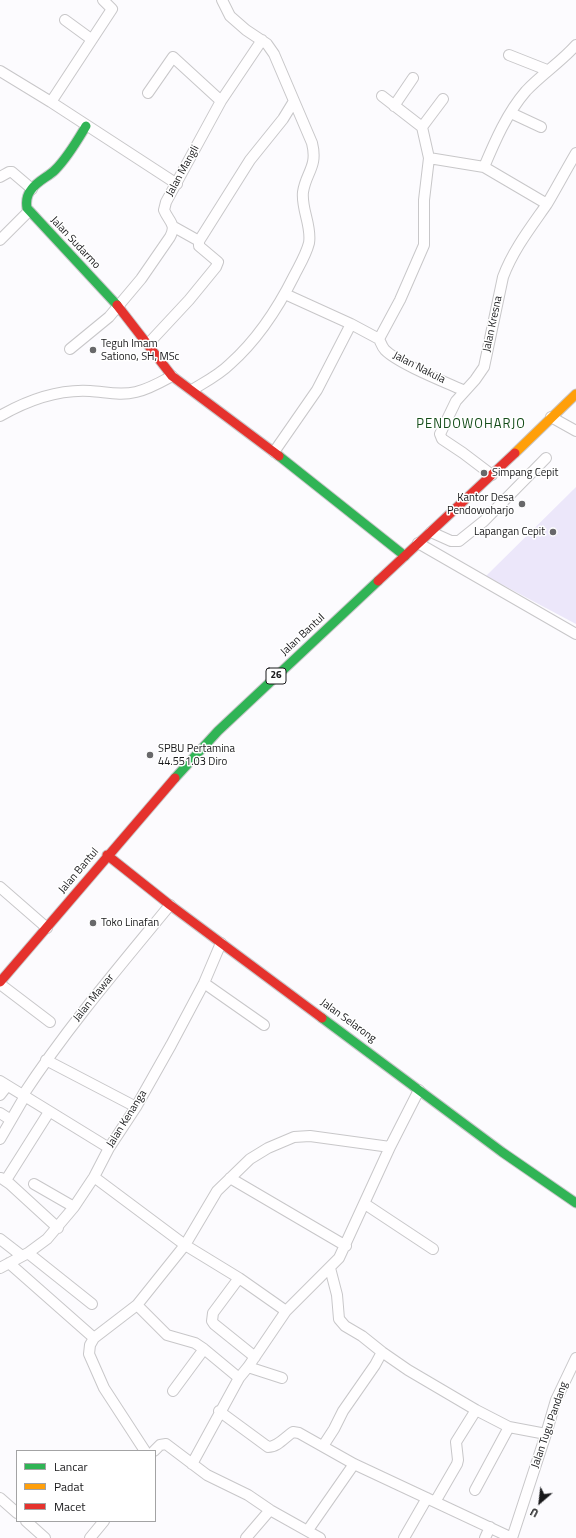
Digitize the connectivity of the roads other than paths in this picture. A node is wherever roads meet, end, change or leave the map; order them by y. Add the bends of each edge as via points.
1 (103, 0) edge
2 (222, 0) edge
3 (65, 20) dead end
4 (91, 40) junction
5 (262, 40) junction
6 (576, 44) edge
7 (509, 55) dead end
8 (547, 70) junction
9 (0, 71) edge
10 (413, 78) dead end
11 (148, 93) dead end
12 (382, 96) dead end
13 (443, 99) dead end
14 (222, 101) junction
15 (294, 101) junction
16 (51, 102) junction
17 (394, 106) junction
18 (511, 113) junction
19 (86, 126) junction
20 (422, 127) junction
21 (541, 127) dead end
22 (429, 158) junction
23 (575, 158) edge
24 (484, 167) junction
25 (0, 177) edge
26 (177, 184) junction
27 (32, 189) junction
28 (547, 204) junction
29 (29, 211) junction
30 (174, 227) junction
31 (0, 240) edge
32 (199, 241) junction
33 (285, 294) junction
34 (118, 306) junction
35 (351, 324) junction
36 (379, 339) junction
37 (148, 344) junction
38 (70, 349) dead end
39 (172, 376) junction
40 (192, 390) junction
41 (465, 391) junction
42 (576, 394) edge
43 (0, 416) edge
44 (551, 417) junction
45 (576, 431) edge
46 (274, 452) junction
47 (546, 458) dead end
48 (492, 475) junction
49 (431, 532) junction
50 (418, 543) junction
51 (404, 556) junction
52 (576, 634) edge
53 (107, 856) junction
54 (0, 887) edge
55 (170, 905) junction
56 (47, 928) junction
57 (222, 943) junction
58 (0, 983) edge
59 (204, 983) junction
60 (50, 1022) dead end
61 (264, 1025) dead end
62 (46, 1060) junction
63 (3, 1083) edge
64 (419, 1090) junction
65 (0, 1095) edge
66 (24, 1095) junction
67 (136, 1107) junction
68 (49, 1112) junction
69 (0, 1113) edge
70 (11, 1120) junction
71 (0, 1139) edge
72 (390, 1147) junction
73 (109, 1148) junction
74 (94, 1177) junction
75 (230, 1178) junction
76 (3, 1179) edge
77 (34, 1184) dead end
78 (576, 1203) edge
79 (364, 1204) junction
80 (74, 1207) junction
81 (58, 1228) junction
82 (0, 1239) edge
83 (185, 1245) junction
84 (346, 1246) junction
85 (433, 1249) dead end
86 (25, 1254) junction
87 (9, 1263) junction
88 (0, 1268) edge
89 (330, 1268) junction
90 (239, 1278) junction
91 (92, 1304) dead end
92 (137, 1305) junction
93 (286, 1311) junction
94 (94, 1338) junction
95 (204, 1349) junction
96 (382, 1352) junction
97 (255, 1357) junction
98 (576, 1358) edge
99 (248, 1367) junction
100 (239, 1378) junction
101 (282, 1378) dead end
102 (173, 1391) dead end
103 (476, 1410) junction
104 (219, 1411) junction
105 (509, 1427) junction
106 (546, 1434) junction
107 (322, 1446) junction
108 (144, 1450) edge
109 (155, 1450) edge
110 (192, 1464) junction
111 (354, 1464) junction
112 (475, 1490) dead end
113 (0, 1498) edge
114 (431, 1500) junction
115 (270, 1510) junction
116 (16, 1512) edge
117 (27, 1522) edge
118 (103, 1522) edge
119 (490, 1527) junction
120 (308, 1530) junction
121 (45, 1538) edge
122 (90, 1538) edge
123 (246, 1538) edge
124 (320, 1538) edge
125 (404, 1538) edge
126 (484, 1538) edge
127 (512, 1538) edge

1 - 4 street via 112,9
2 - 5 street via 230,16
3 - 4 street
4 - 16 street
5 - 14 street, Jalan Mangli
5 - 15 street via 274,54
6 - 8 street via 562,60
7 - 8 street
8 - 18 street via 525,92
9 - 16 street
10 - 17 street
11 - 14 street via 173,57
12 - 17 street
13 - 20 street
14 - 26 street, Jalan Mangli
15 - 32 street via 250,160
15 - 33 street via 312,142 314,155 313,167 303,191 309,242
16 - 19 street
17 - 20 street
18 - 21 street
18 - 24 street
19 - 26 street
19 - 27 street via 62,162
20 - 22 street
22 - 24 street
22 - 36 street via 424,200 424,245 400,300
23 - 28 street, Jalan Kresna
24 - 28 street
25 - 27 street via 12,172
26 - 30 street, Jalan Mangli via 164,210
27 - 29 street via 26,204
28 - 41 street, Jalan Kresna via 507,265 484,367
29 - 31 street
29 - 34 street, Jalan Sudarmo
30 - 32 street
30 - 34 street via 141,279
32 - 37 street via 199,246 216,259 218,264
33 - 35 street
33 - 40 street via 239,355 217,374
34 - 37 street, Jalan Sudarmo
34 - 38 street via 100,325
35 - 36 street
35 - 46 street via 317,390
36 - 41 street, Jalan Nakula via 390,354
37 - 39 street, Jalan Sudarmo
39 - 40 street, Jalan Sudarmo
39 - 43 street via 130,393 78,391 47,395
40 - 46 street, Jalan Sudarmo
41 - 48 street, Jalan Kresna via 456,401 440,436
42 - 44 street, Jalan Bantul / 26
44 - 45 street
44 - 48 street, Jalan Bantul / 26
46 - 51 street, Jalan Sudarmo
47 - 49 street via 484,521 459,541
48 - 49 street, Jalan Bantul / 26
49 - 50 street, Jalan Bantul / 26
50 - 51 street, Jalan Bantul / 26
50 - 52 street
51 - 53 street, Jalan Bantul / 26 via 218,731
53 - 55 street, Jalan Selarong
53 - 56 street, Jalan Bantul / 26
54 - 56 street
55 - 57 street, Jalan Selarong
55 - 62 street, Jalan Mawar
56 - 58 street, Jalan Bantul / 26
57 - 59 street, Jalan Kenanga
57 - 64 street, Jalan Selarong
58 - 60 street
59 - 61 street
59 - 67 street, Jalan Kenanga
62 - 66 street, Jalan Mawar
62 - 67 street
63 - 65 street
63 - 66 street
64 - 72 street
64 - 78 street, Jalan Selarong
66 - 68 street
66 - 70 street, Jalan Mawar
67 - 73 street, Jalan Kenanga
68 - 73 street
68 - 76 street
69 - 70 street
70 - 71 street, Jalan Mawar
72 - 75 street via 310,1136 294,1137 250,1159
72 - 79 street
73 - 74 street, Jalan Kenanga
74 - 80 street, Jalan Kenanga
74 - 83 street
75 - 83 street via 218,1191
75 - 84 street
76 - 81 street
77 - 80 street
79 - 84 street
79 - 85 street
80 - 81 street, Jalan Kenanga
81 - 86 street, Jalan Kenanga
82 - 86 street
83 - 90 street
83 - 92 street
84 - 89 street
86 - 87 street, Jalan Kenanga
86 - 91 street
87 - 88 street, Jalan Kenanga
87 - 94 street
89 - 93 street
89 - 96 street via 341,1322
90 - 93 street
90 - 97 street via 213,1313 212,1321
92 - 94 street
92 - 95 street via 167,1334 195,1343
93 - 97 street
94 - 108 street via 89,1354 104,1388
95 - 100 street
95 - 102 street
96 - 103 street
96 - 107 street
97 - 99 street
98 - 106 street, Jalan Tugu Pandang via 556,1400
99 - 100 street
99 - 101 street
100 - 104 street
103 - 105 street
103 - 114 street via 456,1442 457,1464
104 - 107 street via 268,1447 277,1445 293,1432 307,1436
104 - 110 street
105 - 106 street
105 - 112 street
106 - 127 street, Jalan Tugu Pandang
107 - 111 street
109 - 110 street via 166,1444
110 - 115 street
111 - 114 street
111 - 120 street
113 - 116 street
114 - 119 street
114 - 125 street
115 - 120 street
115 - 123 street
117 - 121 street
118 - 122 street
119 - 126 street
119 - 127 street
120 - 124 street

